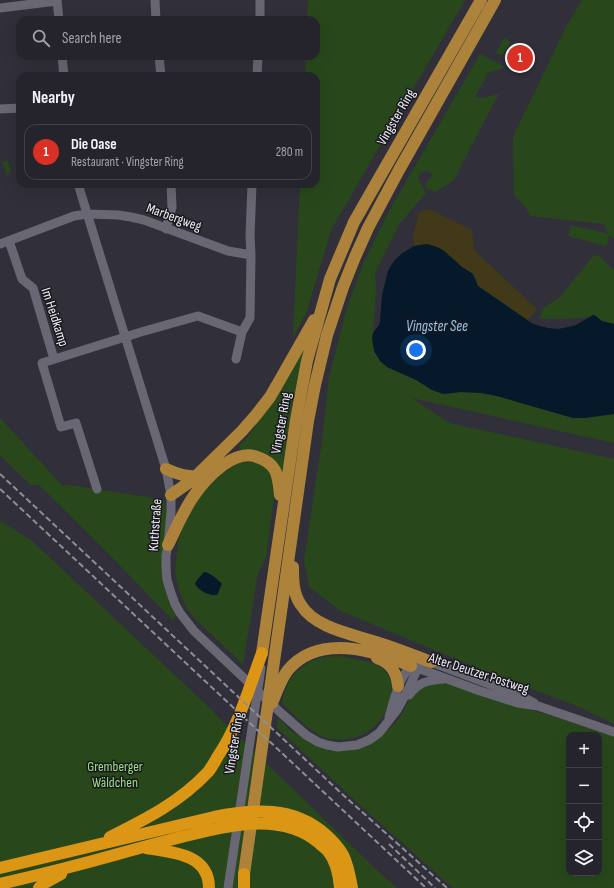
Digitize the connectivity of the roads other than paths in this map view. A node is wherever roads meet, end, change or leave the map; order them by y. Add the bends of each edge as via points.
1 (57, 0) edge
2 (155, 0) edge
3 (260, 0) edge
4 (481, 0) edge
5 (495, 0) edge
6 (0, 8) edge
7 (59, 16) edge
8 (156, 16) edge
9 (260, 16) edge
10 (62, 60) edge
11 (160, 60) edge
12 (258, 60) edge
13 (64, 72) edge
14 (161, 72) edge
15 (257, 72) edge
16 (16, 108) edge
17 (0, 109) edge
18 (79, 188) edge
19 (171, 188) edge
20 (252, 188) edge
21 (87, 214) junction
22 (166, 229) junction
23 (9, 241) junction
24 (0, 244) edge
25 (251, 255) junction
26 (324, 301) junction
27 (242, 332) junction
28 (125, 337) junction
29 (54, 359) junction
30 (236, 359) dead end
31 (166, 469) junction
32 (196, 476) junction
33 (97, 489) dead end
34 (197, 490) junction
35 (171, 495) junction
36 (282, 514) junction
37 (292, 532) junction
38 (168, 545) junction
39 (349, 649) junction
40 (405, 652) junction
41 (262, 653) junction
42 (431, 662) junction
43 (415, 666) junction
44 (446, 678) junction
45 (398, 686) junction
46 (538, 706) junction
47 (397, 710) junction
48 (266, 717) junction
49 (387, 724) junction
50 (614, 732) edge
51 (214, 823) junction
52 (87, 847) junction
53 (141, 848) junction
54 (80, 864) junction
55 (0, 868) edge
56 (244, 874) joint
57 (0, 884) edge
58 (39, 888) edge
59 (209, 888) edge
60 (228, 888) edge
61 (243, 888) edge
62 (340, 888) edge
63 (352, 888) edge

1 - 6 street
1 - 7 street
2 - 8 street
3 - 9 street
4 - 26 main road, Vingster Ring via 354,222 330,279
5 - 37 main road, Vingster Ring via 408,152 368,228 343,287 327,335 315,385
10 - 13 street
11 - 14 street
12 - 15 street
16 - 17 street
18 - 21 street, Kuthstraße
19 - 22 street via 172,207
20 - 25 street
21 - 22 street, Marbergweg via 131,217
21 - 23 street, Marbergweg via 74,216
21 - 28 street, Kuthstraße
22 - 25 street, Marbergweg via 228,251
23 - 24 street, Marbergweg
23 - 29 street, Im Heidkamp via 22,279 33,288
25 - 27 street via 250,318
26 - 32 main road via 270,397 242,431
26 - 36 main road, Vingster Ring via 306,369
27 - 28 street, Im Heidkamp via 198,316
27 - 30 street
28 - 29 street, Im Heidkamp
28 - 31 street, Kuthstraße
29 - 33 street, Im Heidkamp via 42,363 61,427 76,423
31 - 32 main road via 180,475
31 - 35 street, Kuthstraße
32 - 35 main road
34 - 35 main road via 180,497
34 - 36 main road via 231,459 253,455 265,459 273,466 278,476
34 - 38 main road
35 - 38 street, Kuthstraße
36 - 41 main road, Vingster Ring
37 - 40 main road via 295,594 308,614 337,630
37 - 48 main road, Vingster Ring
38 - 49 street, Kuthstraße via 167,580 175,604 187,622 306,735 327,745 357,745 369,740
39 - 43 main road via 372,652
39 - 45 main road via 383,660 392,668
39 - 48 main road via 324,649 298,661 281,681
40 - 42 main road
40 - 43 main road
41 - 52 highway via 225,746 208,771 177,800 157,813
41 - 60 street, Vingster Ring
42 - 43 street via 419,662
42 - 46 street, Alter Deutzer Postweg via 521,696
43 - 44 street, Alter Deutzer Postweg
43 - 45 street
43 - 47 street, Kuthstraße via 416,672
44 - 46 street, Alter Deutzer Postweg via 518,703
44 - 47 street via 419,684
45 - 49 street
46 - 50 street, Alter Deutzer Postweg
47 - 49 street, Kuthstraße
48 - 56 main road, Vingster Ring
51 - 52 highway
51 - 53 highway
51 - 62 highway via 262,823 304,832 328,851 336,864
51 - 63 highway via 230,814 258,812 280,812 307,821 331,840 343,855
52 - 55 highway
53 - 54 highway
53 - 59 highway via 174,852 199,863 207,874
54 - 57 highway
54 - 58 highway
56 - 61 highway

